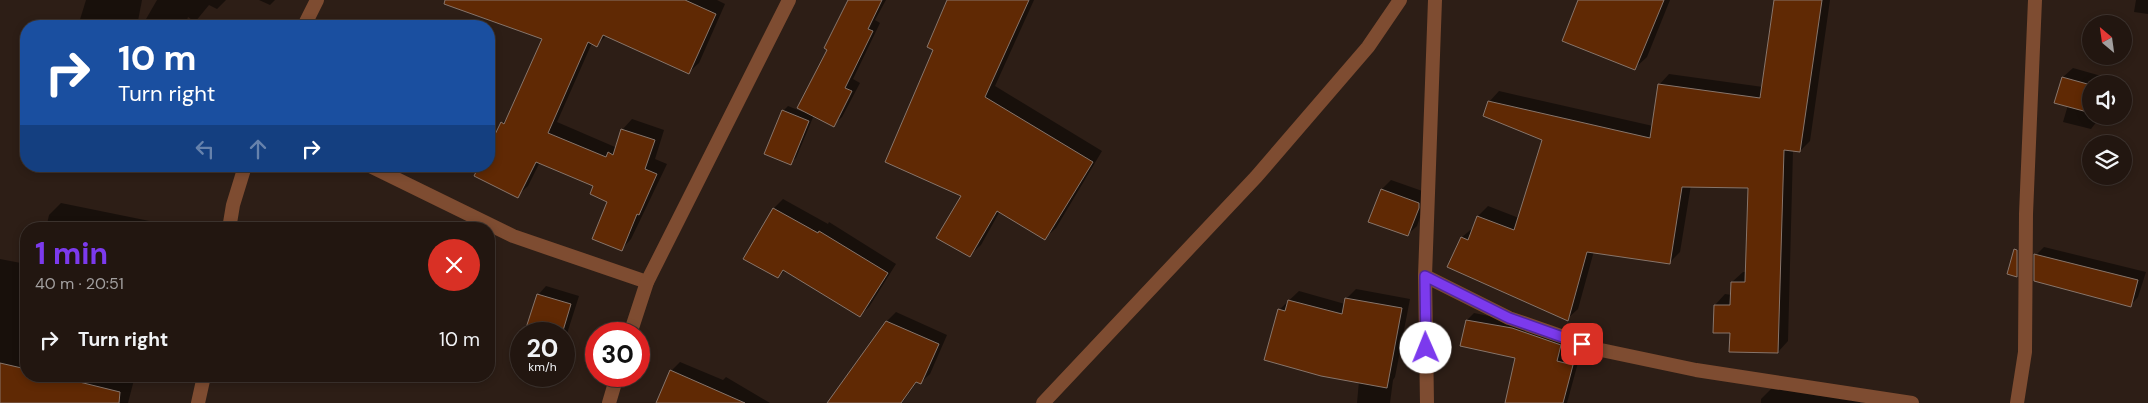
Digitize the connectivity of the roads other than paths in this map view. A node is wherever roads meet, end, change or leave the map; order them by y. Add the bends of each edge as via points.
1 (317, 0) edge
2 (789, 0) edge
3 (1400, 0) edge
4 (1435, 0) edge
5 (2034, 0) edge
6 (307, 20) edge
7 (243, 172) edge
8 (382, 172) edge
9 (230, 222) edge
10 (484, 222) edge
11 (495, 227) edge
12 (1425, 276) junction
13 (647, 282) junction
14 (634, 322) edge
15 (203, 382) edge
16 (614, 387) edge
17 (198, 403) edge
18 (609, 403) edge
19 (1044, 403) edge
20 (1427, 403) edge
21 (1912, 403) edge
22 (2017, 403) edge

1 - 6 street
2 - 13 street
3 - 19 street via 1368,47 1256,177
4 - 12 street
5 - 22 street via 2026,214 2025,352
7 - 9 street
8 - 10 street
11 - 13 street
12 - 20 street
12 - 21 street via 1509,318 1601,350 1696,370
13 - 14 street
15 - 17 street
16 - 18 street

